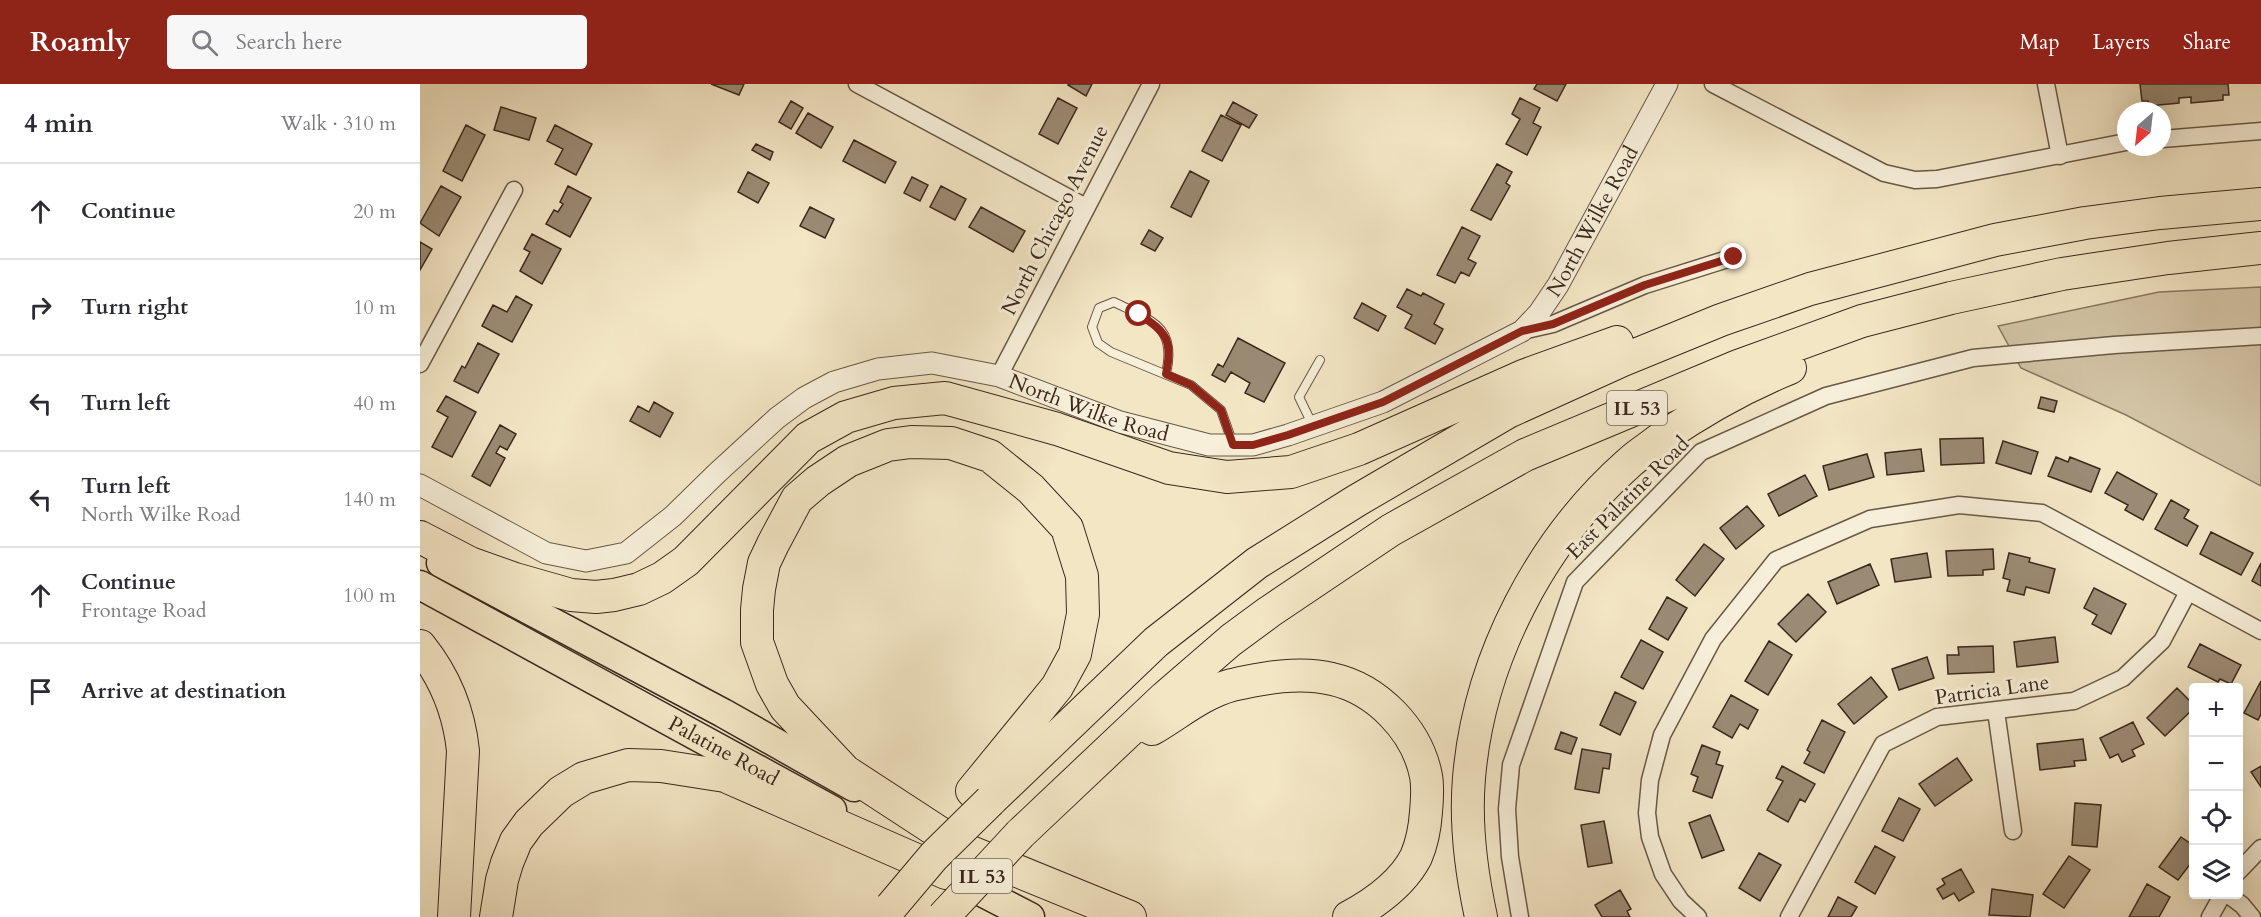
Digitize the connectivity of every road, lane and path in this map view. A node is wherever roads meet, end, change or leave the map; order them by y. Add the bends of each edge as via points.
1 (856, 84) edge
2 (1152, 84) edge
3 (1667, 84) edge
4 (1713, 84) edge
5 (2046, 84) edge
6 (2261, 131) edge
7 (2171, 138) edge
8 (2117, 143) edge
9 (2060, 156) junction
10 (514, 190) dead end
11 (2261, 204) edge
12 (1086, 207) junction
13 (2261, 249) edge
14 (1734, 257) dead end
15 (2150, 260) junction
16 (1721, 320) junction
17 (1522, 331) junction
18 (2261, 336) edge
19 (1320, 360) dead end
20 (420, 364) edge
21 (1166, 374) junction
22 (999, 376) junction
23 (1313, 426) junction
24 (1233, 445) junction
25 (424, 487) edge
26 (420, 537) edge
27 (420, 552) edge
28 (420, 585) edge
29 (2188, 591) junction
30 (2261, 631) edge
31 (420, 646) edge
32 (1995, 711) junction
33 (1099, 759) junction
34 (981, 796) junction
35 (1026, 829) junction
36 (2013, 831) dead end
37 (2261, 848) edge
38 (949, 860) junction
39 (2243, 867) edge
40 (2222, 899) edge
41 (2233, 899) edge
42 (887, 912) edge
43 (454, 917) edge
44 (496, 917) edge
45 (943, 917) edge
46 (964, 917) edge
47 (1030, 917) edge
48 (1130, 917) edge
49 (1349, 917) edge
50 (1481, 917) edge
51 (1520, 917) edge
52 (1698, 917) edge
53 (1789, 917) edge
54 (2210, 917) edge
55 (2252, 917) edge

1 - 12 street
2 - 12 street, North Chicago Avenue
3 - 17 street, North Wilke Road via 1558,285
4 - 9 street via 1884,173 1915,180
5 - 9 street
6 - 7 street
8 - 9 street
10 - 20 street
11 - 16 highway, IL 53 via 2085,223 1995,240 1810,289
12 - 22 street, North Chicago Avenue
13 - 15 highway, IL 53
14 - 17 street via 1645,285 1553,324
15 - 33 highway, IL 53 via 2062,274 1862,321 1738,366 1525,455 1391,530 1269,612 1203,663
15 - 50 highway via 2085,287 1958,315 1806,362 1722,399 1630,461 1581,513 1546,559 1512,621 1489,682 1474,736 1468,779 1470,856
16 - 26 highway via 1630,337 1523,376 1359,449 1291,472 1227,477 1169,468 1057,429 945,398 894,403 846,417 808,438 686,561 639,589 614,595 571,594 515,579 470,563
16 - 34 highway, IL 53 via 1508,412 1257,563 1156,642
17 - 23 street, North Wilke Road via 1383,402
18 - 51 street, East Palatine Road via 1973,358 1826,396 1701,453 1575,582 1511,765 1509,848
19 - 23 lane via 1299,398
21 - 21 lane via 1098,343 1092,327 1099,308 1114,302 1161,330 1169,343
21 - 24 lane via 1191,385 1221,410
22 - 24 street, North Wilke Road via 1120,422 1209,445
22 - 25 street, North Wilke Road via 932,363 878,369 834,382 777,418 673,516 626,553 586,561 546,553
23 - 24 street, North Wilke Road via 1253,445
27 - 38 highway, Palatine Road via 723,713
28 - 38 highway, Palatine Road via 712,743
29 - 30 street
29 - 32 street, Patricia Lane via 2162,641 2123,678 2074,701
29 - 52 street via 2042,513 1959,505 1870,519 1776,560 1713,639 1662,735 1650,780 1650,837 1663,874 1681,901
31 - 43 highway via 447,687 463,751
32 - 36 street
32 - 53 street, Patricia Lane via 1937,717 1883,744
33 - 35 highway, IL 53
33 - 49 highway via 1201,698 1230,686 1290,676 1332,678 1378,700 1396,717 1419,756 1426,776 1425,822 1415,858 1398,880 1384,896
34 - 38 highway, IL 53, bridge
34 - 38 highway via 1057,687 1075,654 1083,614 1082,576 1067,528 1030,489 990,456 951,443 888,445 848,461 798,499 764,563 757,642 785,707 845,771
35 - 45 highway, IL 53, bridge
35 - 46 highway, bridge
37 - 39 street
38 - 42 highway, IL 53, bridge
38 - 44 highway via 725,776 628,765 584,778 561,792 529,823 516,842 501,880
38 - 47 highway, Palatine Road
38 - 48 highway
40 - 54 street
41 - 55 street

